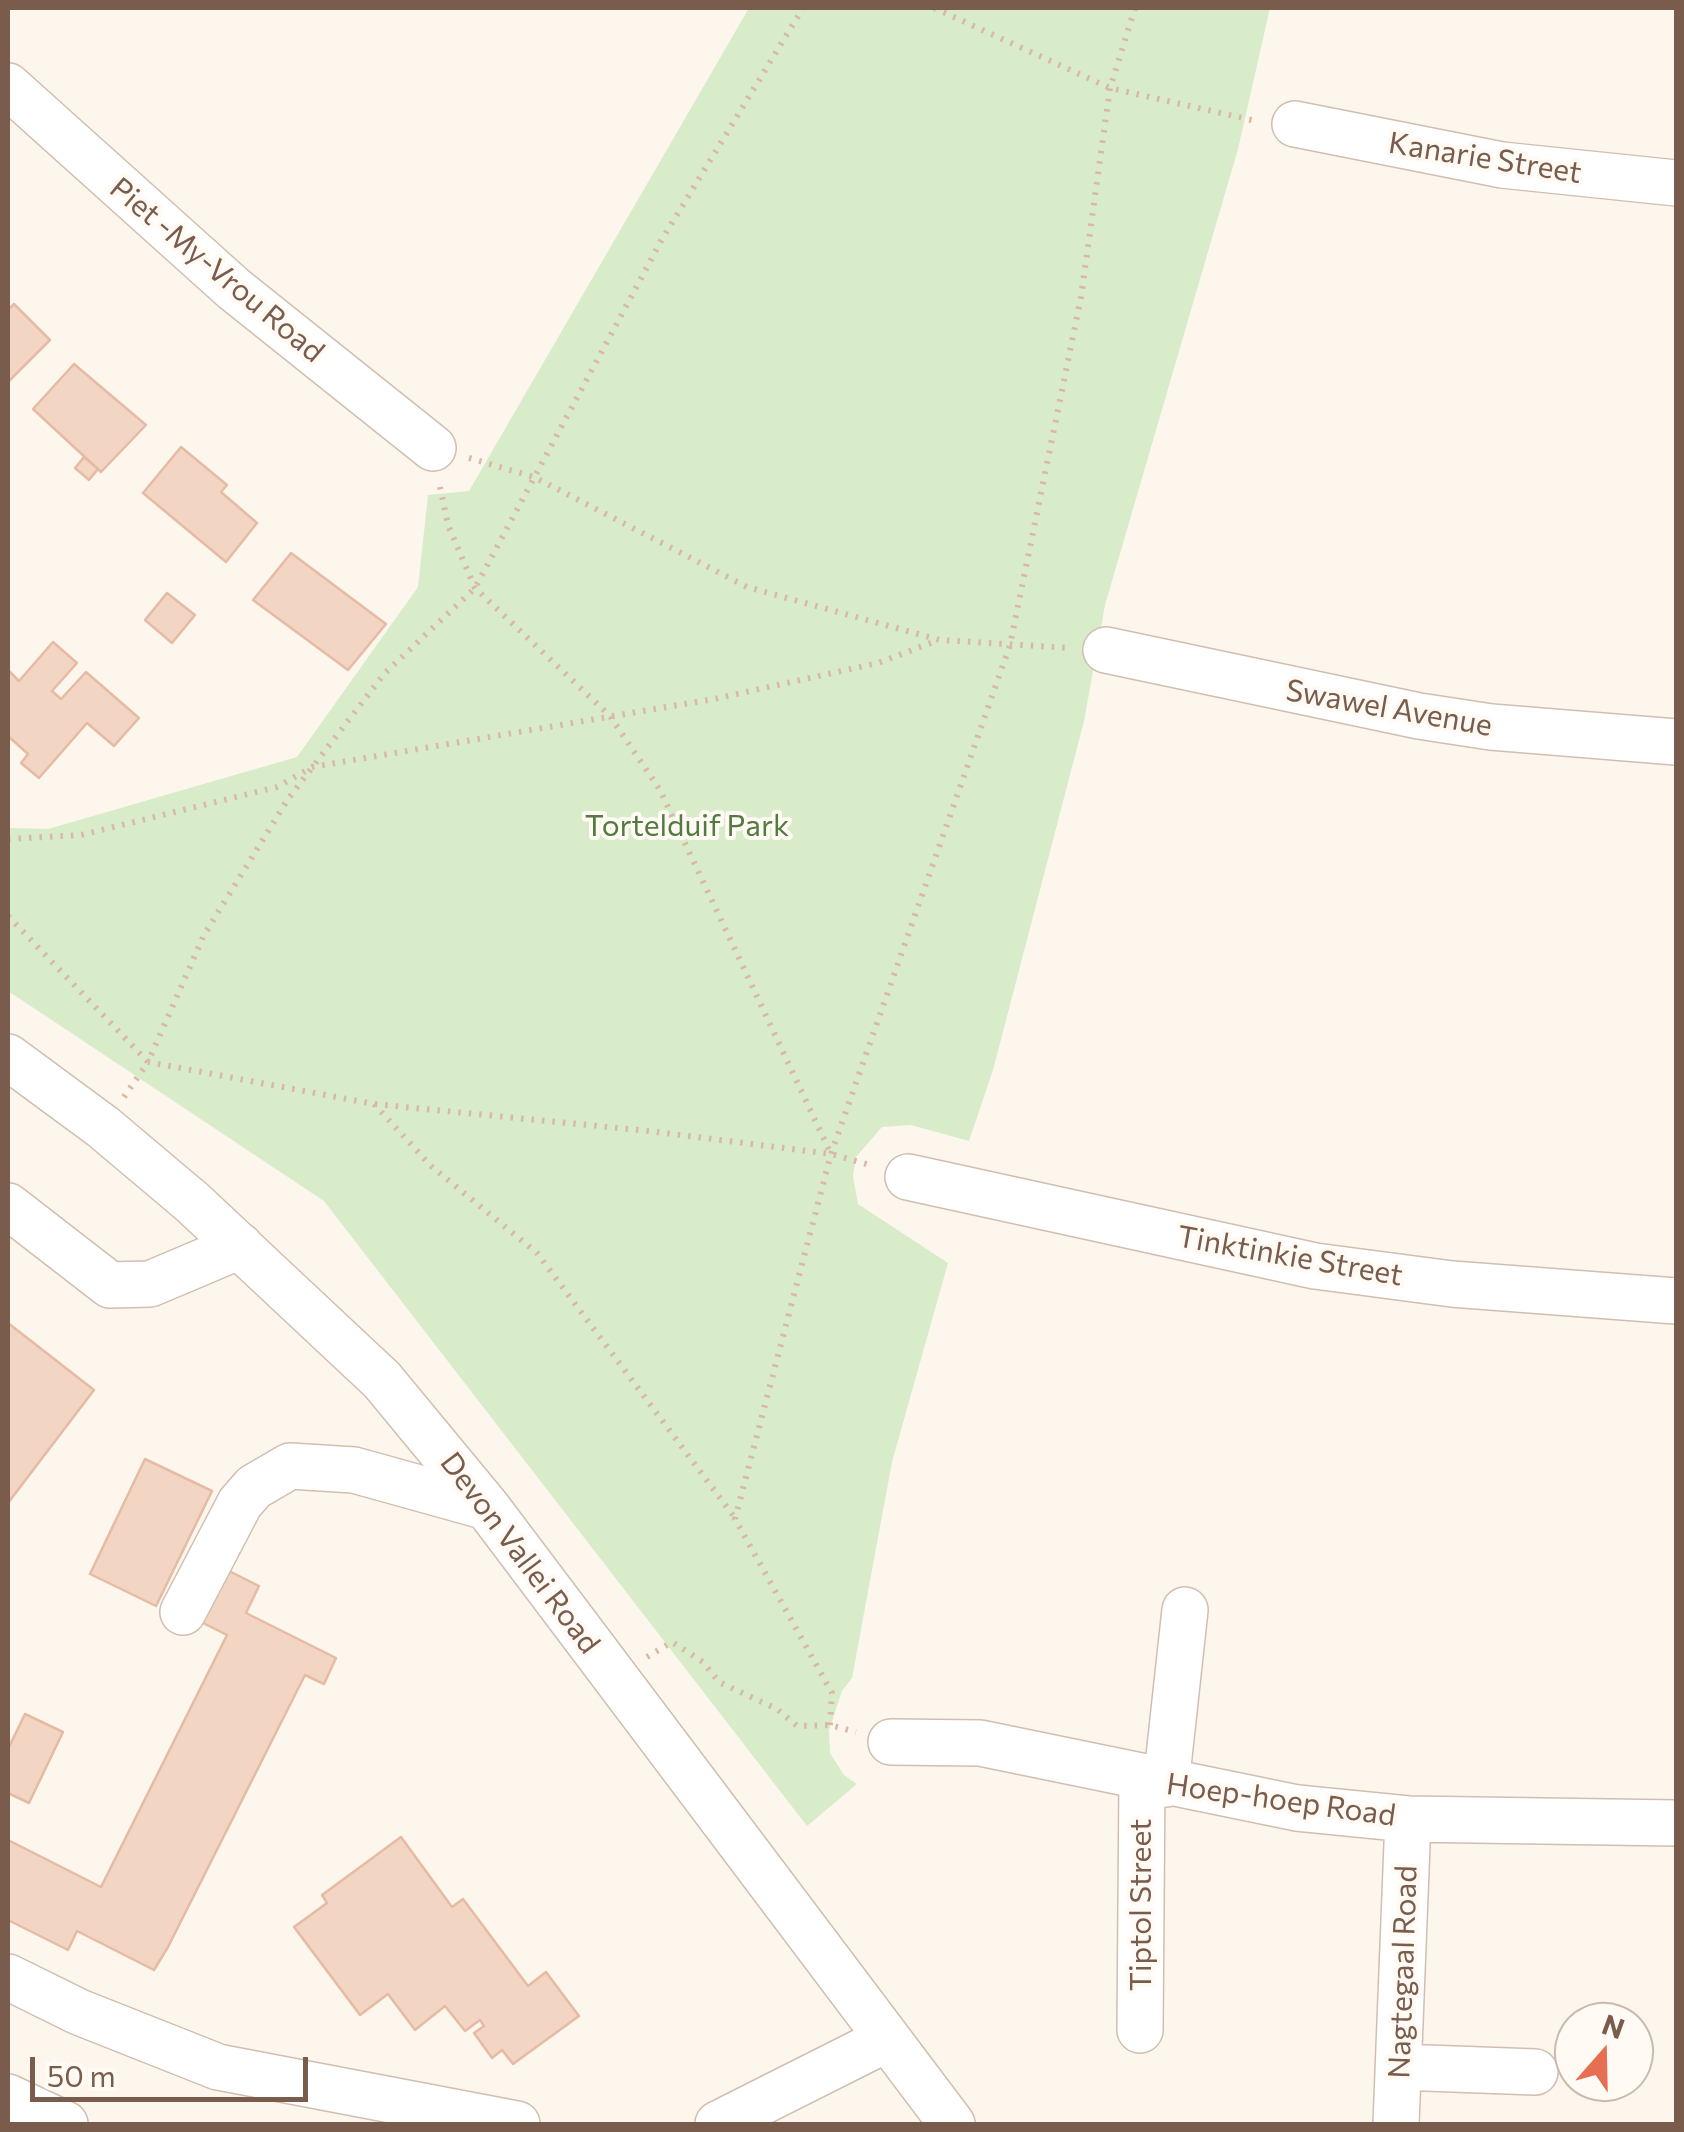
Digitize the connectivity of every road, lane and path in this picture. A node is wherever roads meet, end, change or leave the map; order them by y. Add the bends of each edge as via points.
1 (803, 8) edge
2 (934, 8) edge
3 (1135, 8) edge
4 (8, 86) edge
5 (1110, 88) junction
6 (1295, 124) joint
7 (1676, 183) edge
8 (433, 448) junction
9 (534, 478) junction
10 (476, 588) junction
11 (940, 640) junction
12 (1010, 645) junction
13 (1106, 650) joint
14 (610, 716) junction
15 (1676, 742) edge
16 (312, 766) junction
17 (8, 839) edge
18 (8, 916) edge
19 (8, 1058) edge
20 (148, 1062) junction
21 (374, 1104) junction
22 (103, 1127) junction
23 (831, 1154) junction
24 (908, 1177) joint
25 (8, 1206) edge
26 (240, 1246) junction
27 (1676, 1301) edge
28 (487, 1507) junction
29 (736, 1520) junction
30 (1185, 1610) dead end
31 (184, 1612) dead end
32 (616, 1679) junction
33 (830, 1725) junction
34 (891, 1742) joint
35 (1154, 1782) junction
36 (1408, 1819) junction
37 (1676, 1823) edge
38 (8, 1976) edge
39 (1140, 2030) dead end
40 (887, 2039) junction
41 (1399, 2067) junction
42 (1535, 2072) dead end
43 (8, 2097) edge
44 (65, 2124) edge
45 (516, 2124) edge
46 (718, 2124) edge
47 (952, 2124) edge
48 (1396, 2124) edge

1 - 9 path via 661,241
2 - 5 path
3 - 5 path
4 - 8 street, Piet -My-Vrou Road via 234,289
5 - 6 path via 1236,119
5 - 12 path via 1081,297
6 - 7 street, Kanarie Street via 1502,165
8 - 9 path
8 - 10 path via 448,525
9 - 10 path
9 - 11 path via 746,587
10 - 14 path
10 - 16 path via 384,674
11 - 12 path
11 - 14 path via 878,663
12 - 13 path
12 - 23 path
13 - 15 street, Swawel Avenue via 1418,716
14 - 16 path
14 - 23 path via 660,790
16 - 17 path via 276,787 98,831
16 - 20 path via 204,934
18 - 20 path
19 - 22 street, Devon Vallei Road
20 - 21 path
20 - 22 path
21 - 23 path
21 - 29 path via 430,1166 537,1253
22 - 26 street, Devon Vallei Road
23 - 24 path
23 - 29 path
24 - 27 street, Tinktinkie Street via 1315,1266
25 - 26 street via 110,1286 150,1284
26 - 28 street, Devon Vallei Road via 382,1380
28 - 31 street via 354,1470 290,1466 240,1502
28 - 32 street, Devon Vallei Road
29 - 33 path via 832,1693
30 - 35 street, Tiptol Street
32 - 33 path via 672,1642 704,1662 720,1682 777,1709 796,1726
32 - 40 street, Devon Vallei Road
33 - 34 path
34 - 35 street, Hoep-hoep Road via 980,1743
35 - 36 street, Hoep-hoep Road via 1297,1808
35 - 39 street, Tiptol Street
36 - 37 street, Hoep-hoep Road
36 - 41 street, Nagtegaal Road
38 - 45 street via 218,2067
40 - 46 street
40 - 47 street, Devon Vallei Road
41 - 42 street
41 - 48 street, Nagtegaal Road
43 - 44 street

